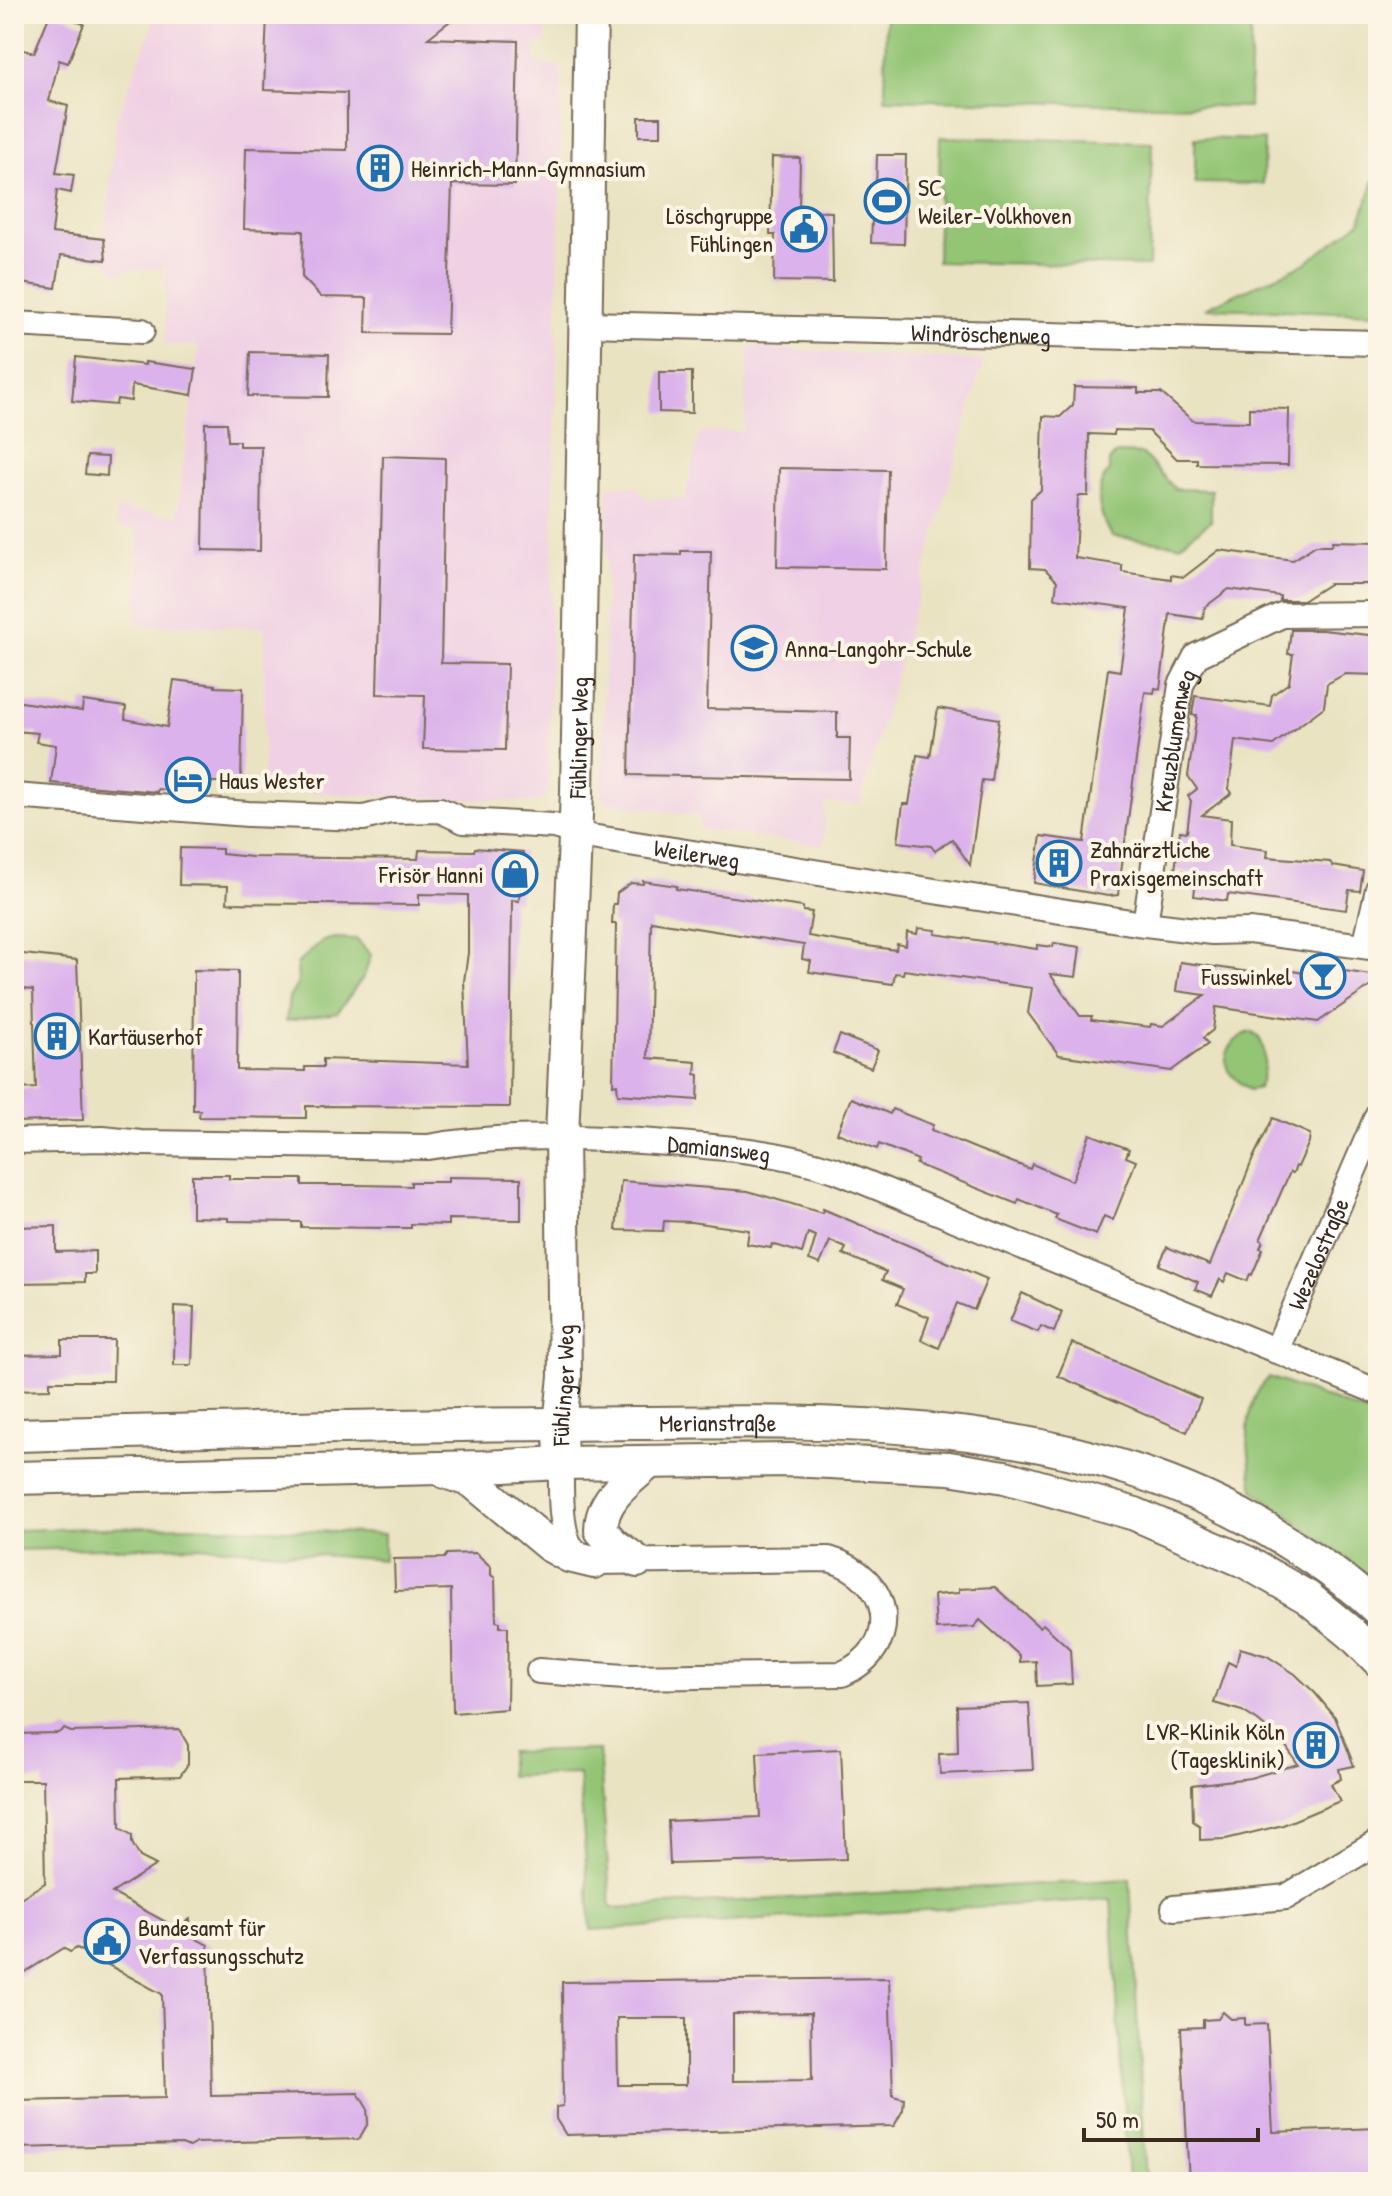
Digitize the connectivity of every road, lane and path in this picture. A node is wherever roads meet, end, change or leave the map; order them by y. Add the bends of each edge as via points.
1 (591, 14) edge
2 (14, 324) edge
3 (585, 324) junction
4 (142, 331) dead end
5 (1378, 343) edge
6 (1378, 614) edge
7 (14, 796) edge
8 (576, 832) junction
9 (1378, 889) edge
10 (1145, 924) junction
11 (1371, 947) edge
12 (1378, 1114) edge
13 (562, 1136) junction
14 (14, 1141) edge
15 (1276, 1351) junction
16 (1378, 1392) edge
17 (560, 1424) junction
18 (14, 1435) edge
19 (650, 1462) junction
20 (561, 1463) junction
21 (434, 1468) junction
22 (14, 1478) edge
23 (637, 1561) junction
24 (594, 1562) junction
25 (1378, 1610) edge
26 (1378, 1660) edge
27 (539, 1671) dead end
28 (1378, 1842) edge
29 (1174, 1908) dead end

1 - 3 street, Fühlinger Weg
2 - 4 street
3 - 5 street, Windröschenweg
3 - 8 street, Fühlinger Weg
6 - 10 street, Kreuzblumenweg via 1282,615 1196,656 1181,685
7 - 8 street, Weilerweg via 364,818 390,811 440,810 464,821
8 - 10 street, Weilerweg
8 - 13 street, Fühlinger Weg
9 - 11 street
10 - 11 street, Weilerweg
12 - 15 street, Wezelostraße
13 - 14 street, Damiansweg via 428,1147
13 - 15 street, Damiansweg via 796,1157
13 - 17 street, Fühlinger Weg via 565,1377
15 - 16 street, Damiansweg
17 - 18 street, Merianstraße
17 - 20 street, Fühlinger Weg
17 - 25 street, Merianstraße via 864,1425 1011,1439 1115,1463 1201,1494 1322,1564
19 - 20 street, Merianstraße
19 - 23 street via 621,1486 601,1515 601,1530
19 - 26 street, Merianstraße via 838,1461 1005,1477 1135,1514 1246,1562 1307,1597
20 - 21 street, Merianstraße
20 - 24 street via 565,1530 571,1547
21 - 22 street, Merianstraße
21 - 24 street via 472,1481 549,1545
23 - 24 street
23 - 27 street via 829,1559 846,1564 873,1586 882,1605 881,1639 859,1667 842,1674 625,1677
28 - 29 street via 1286,1897

